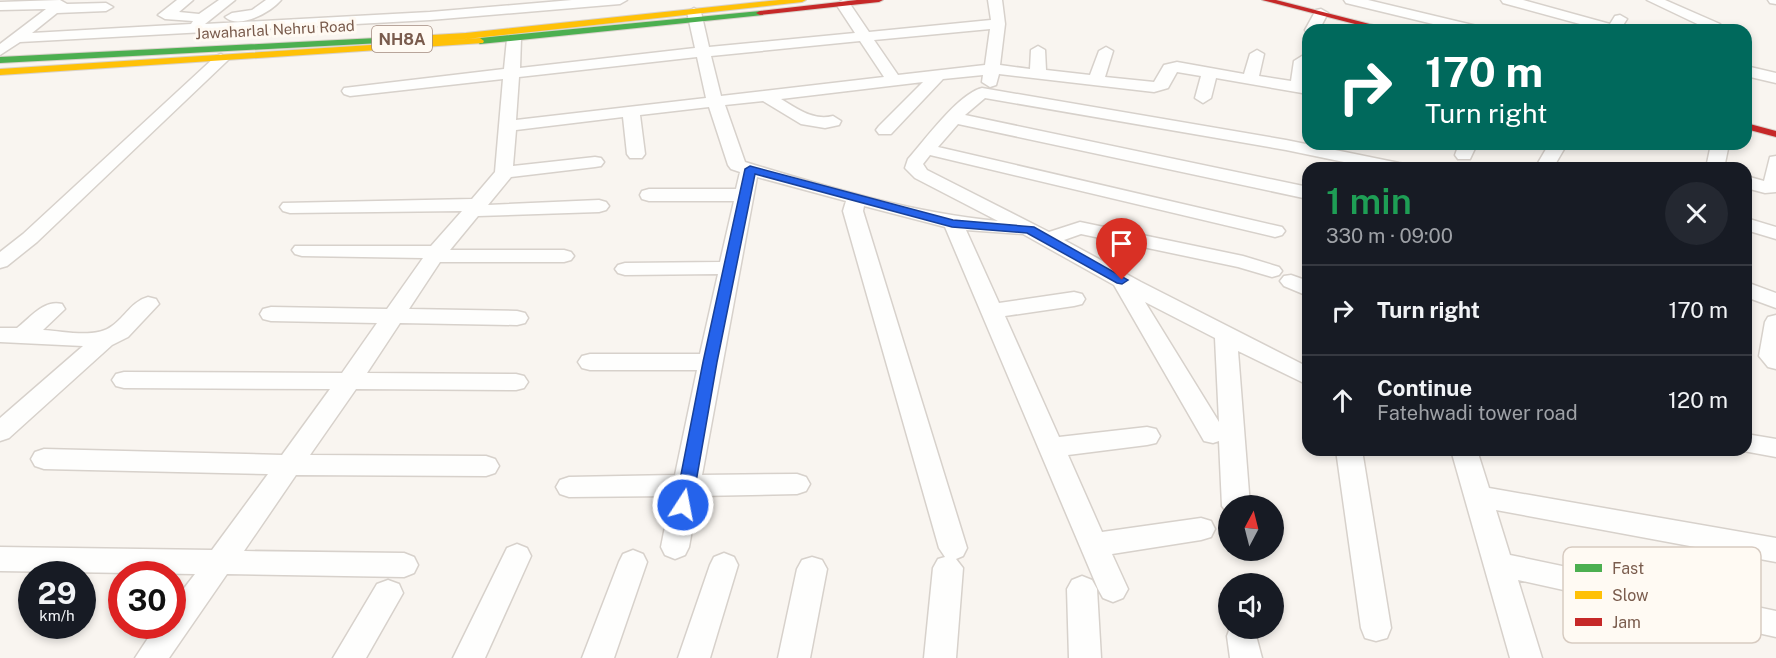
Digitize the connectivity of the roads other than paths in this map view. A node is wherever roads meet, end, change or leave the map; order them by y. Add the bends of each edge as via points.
1 (186, 0) edge
2 (228, 0) edge
3 (274, 0) edge
4 (440, 0) edge
5 (620, 0) edge
6 (802, 0) edge
7 (879, 0) edge
8 (995, 0) edge
9 (1266, 0) edge
10 (1351, 0) edge
11 (1508, 0) edge
12 (1654, 0) edge
13 (55, 4) edge
14 (843, 4) junction
15 (745, 5) edge
16 (0, 6) edge
17 (106, 7) dead end
18 (1321, 14) junction
19 (695, 15) junction
20 (203, 16) junction
21 (430, 16) junction
22 (998, 24) junction
23 (1315, 24) edge
24 (1360, 24) edge
25 (1451, 24) edge
26 (1608, 24) edge
27 (1708, 24) edge
28 (225, 28) junction
29 (194, 30) junction
30 (419, 32) junction
31 (866, 36) junction
32 (16, 38) junction
33 (514, 39) junction
34 (211, 43) junction
35 (1038, 50) dead end
36 (1106, 51) dead end
37 (0, 52) edge
38 (704, 52) junction
39 (1257, 54) dead end
40 (221, 59) junction
41 (0, 60) edge
42 (992, 69) junction
43 (0, 72) edge
44 (1752, 72) edge
45 (1210, 73) junction
46 (512, 74) junction
47 (1038, 74) junction
48 (938, 76) junction
49 (1776, 78) edge
50 (1250, 79) junction
51 (894, 81) junction
52 (1096, 81) junction
53 (1302, 88) edge
54 (350, 91) dead end
55 (981, 93) junction
56 (766, 96) junction
57 (1203, 98) dead end
58 (716, 102) junction
59 (630, 112) junction
60 (954, 118) junction
61 (833, 121) dead end
62 (507, 126) junction
63 (1752, 128) edge
64 (1194, 129) junction
65 (885, 130) dead end
66 (1776, 134) edge
67 (1752, 135) edge
68 (1776, 141) edge
69 (926, 149) junction
70 (1302, 150) edge
71 (1304, 150) edge
72 (636, 154) dead end
73 (595, 162) dead end
74 (1367, 162) edge
75 (1776, 162) edge
76 (1175, 165) junction
77 (750, 169) junction
78 (504, 172) junction
79 (1752, 184) edge
80 (1302, 192) edge
81 (649, 195) dead end
82 (745, 195) junction
83 (856, 199) junction
84 (599, 206) dead end
85 (290, 207) dead end
86 (473, 208) junction
87 (952, 223) junction
88 (1752, 226) edge
89 (1275, 231) dead end
90 (1776, 233) edge
91 (1039, 234) junction
92 (302, 249) dead end
93 (435, 254) junction
94 (564, 256) dead end
95 (0, 262) edge
96 (729, 268) junction
97 (625, 269) dead end
98 (1122, 280) junction
99 (1290, 280) edge
100 (1752, 291) edge
101 (1074, 299) dead end
102 (1776, 301) edge
103 (148, 304) dead end
104 (54, 309) dead end
105 (991, 311) junction
106 (271, 314) dead end
107 (393, 316) junction
108 (518, 318) dead end
109 (1776, 322) edge
110 (11, 335) edge
111 (1226, 336) junction
112 (104, 340) junction
113 (1776, 361) edge
114 (590, 362) dead end
115 (710, 362) junction
116 (1302, 374) edge
117 (124, 380) dead end
118 (350, 380) junction
119 (516, 382) dead end
120 (11, 413) edge
121 (0, 432) edge
122 (1213, 434) dead end
123 (1148, 436) dead end
124 (1752, 444) edge
125 (1051, 448) junction
126 (1776, 448) edge
127 (1350, 456) edge
128 (1462, 456) edge
129 (45, 459) dead end
130 (289, 465) junction
131 (486, 466) dead end
132 (797, 484) dead end
133 (688, 485) junction
134 (569, 487) dead end
135 (1235, 495) edge
136 (1477, 496) junction
137 (1201, 530) dead end
138 (1094, 545) junction
139 (675, 547) dead end
140 (1759, 547) edge
141 (1761, 547) edge
142 (1776, 550) edge
143 (517, 556) dead end
144 (0, 560) edge
145 (633, 562) dead end
146 (218, 563) junction
147 (1497, 564) junction
148 (404, 565) dead end
149 (724, 565) dead end
150 (812, 569) dead end
151 (1563, 579) edge
152 (1082, 589) dead end
153 (1113, 589) dead end
154 (388, 593) dead end
155 (1376, 628) dead end
156 (151, 658) edge
157 (349, 658) edge
158 (469, 658) edge
159 (598, 658) edge
160 (694, 658) edge
161 (794, 658) edge
162 (940, 658) edge
163 (1084, 658) edge
164 (1526, 658) edge

1 - 20 street via 165,15
2 - 20 street
3 - 20 street via 252,16
4 - 21 street
5 - 21 street
6 - 15 main road, Jawaharlal Nehru Road / NH8A
7 - 14 main road
8 - 22 street
9 - 18 main road
10 - 25 street
11 - 26 street
12 - 27 street
13 - 16 street
13 - 17 street
13 - 32 street
14 - 15 main road
14 - 31 street
15 - 19 main road, Jawaharlal Nehru Road / NH8A
15 - 30 main road, Jawaharlal Nehru Road / NH8A
18 - 23 street
18 - 24 main road
19 - 33 main road
19 - 38 street
19 - 41 main road, Jawaharlal Nehru Road / NH8A via 466,36
20 - 29 street
21 - 28 street
21 - 30 street
22 - 31 street
22 - 42 street
28 - 29 street
28 - 34 street
29 - 32 street
30 - 34 main road, Jawaharlal Nehru Road / NH8A
31 - 38 street
31 - 51 street
32 - 37 street
33 - 40 main road
33 - 46 street
34 - 37 main road, Jawaharlal Nehru Road / NH8A
35 - 47 street
36 - 52 street
38 - 46 street
38 - 58 street
39 - 50 street
40 - 43 main road
40 - 95 street
42 - 47 street
42 - 48 street
42 - 55 street via 990,83
44 - 49 street
45 - 50 street
45 - 52 street via 1172,67 1162,85 1154,87
45 - 57 street
46 - 54 street
46 - 62 street
47 - 52 street
48 - 51 street
48 - 65 street
50 - 53 street
51 - 56 street
55 - 60 street
55 - 64 street
56 - 58 street
56 - 61 street via 814,123
58 - 59 street
58 - 77 street via 737,165
59 - 62 street
59 - 72 street
60 - 69 street
60 - 76 street
62 - 78 street
63 - 66 main road
64 - 70 street
64 - 76 street
67 - 68 street
69 - 89 street
69 - 91 street via 914,163 917,171
71 - 74 street
73 - 78 street
75 - 79 street via 1772,186
76 - 80 street
77 - 82 street
77 - 83 street
78 - 86 street
81 - 82 street
82 - 96 street
83 - 87 street
83 - 162 street via 853,211 950,558
84 - 86 street
85 - 86 street
86 - 93 street
87 - 91 street
87 - 105 street
88 - 90 street
91 - 98 street
91 - 99 street via 1080,228 1243,262
92 - 93 street
93 - 94 street
93 - 107 street
96 - 97 street
96 - 115 street
98 - 111 street
98 - 122 street
100 - 102 street
101 - 105 street
103 - 112 street via 120,332
104 - 110 street
105 - 125 street
106 - 107 street
107 - 108 street
107 - 118 street
109 - 113 street via 1771,356
110 - 112 street
111 - 116 street
111 - 135 street
112 - 120 street
114 - 115 street
115 - 133 street
117 - 118 street
118 - 119 street
118 - 130 street
120 - 121 street
123 - 125 street
124 - 126 street
125 - 138 street
127 - 155 street
128 - 136 street
129 - 130 street
130 - 131 street
130 - 146 street
132 - 133 street
133 - 134 street
133 - 139 street
136 - 140 street
136 - 147 street
137 - 138 street
138 - 153 street
141 - 142 street
143 - 158 street
144 - 146 street
145 - 159 street
146 - 148 street
146 - 156 street
147 - 151 street
147 - 164 street
149 - 160 street
150 - 161 street
152 - 163 street
154 - 157 street

